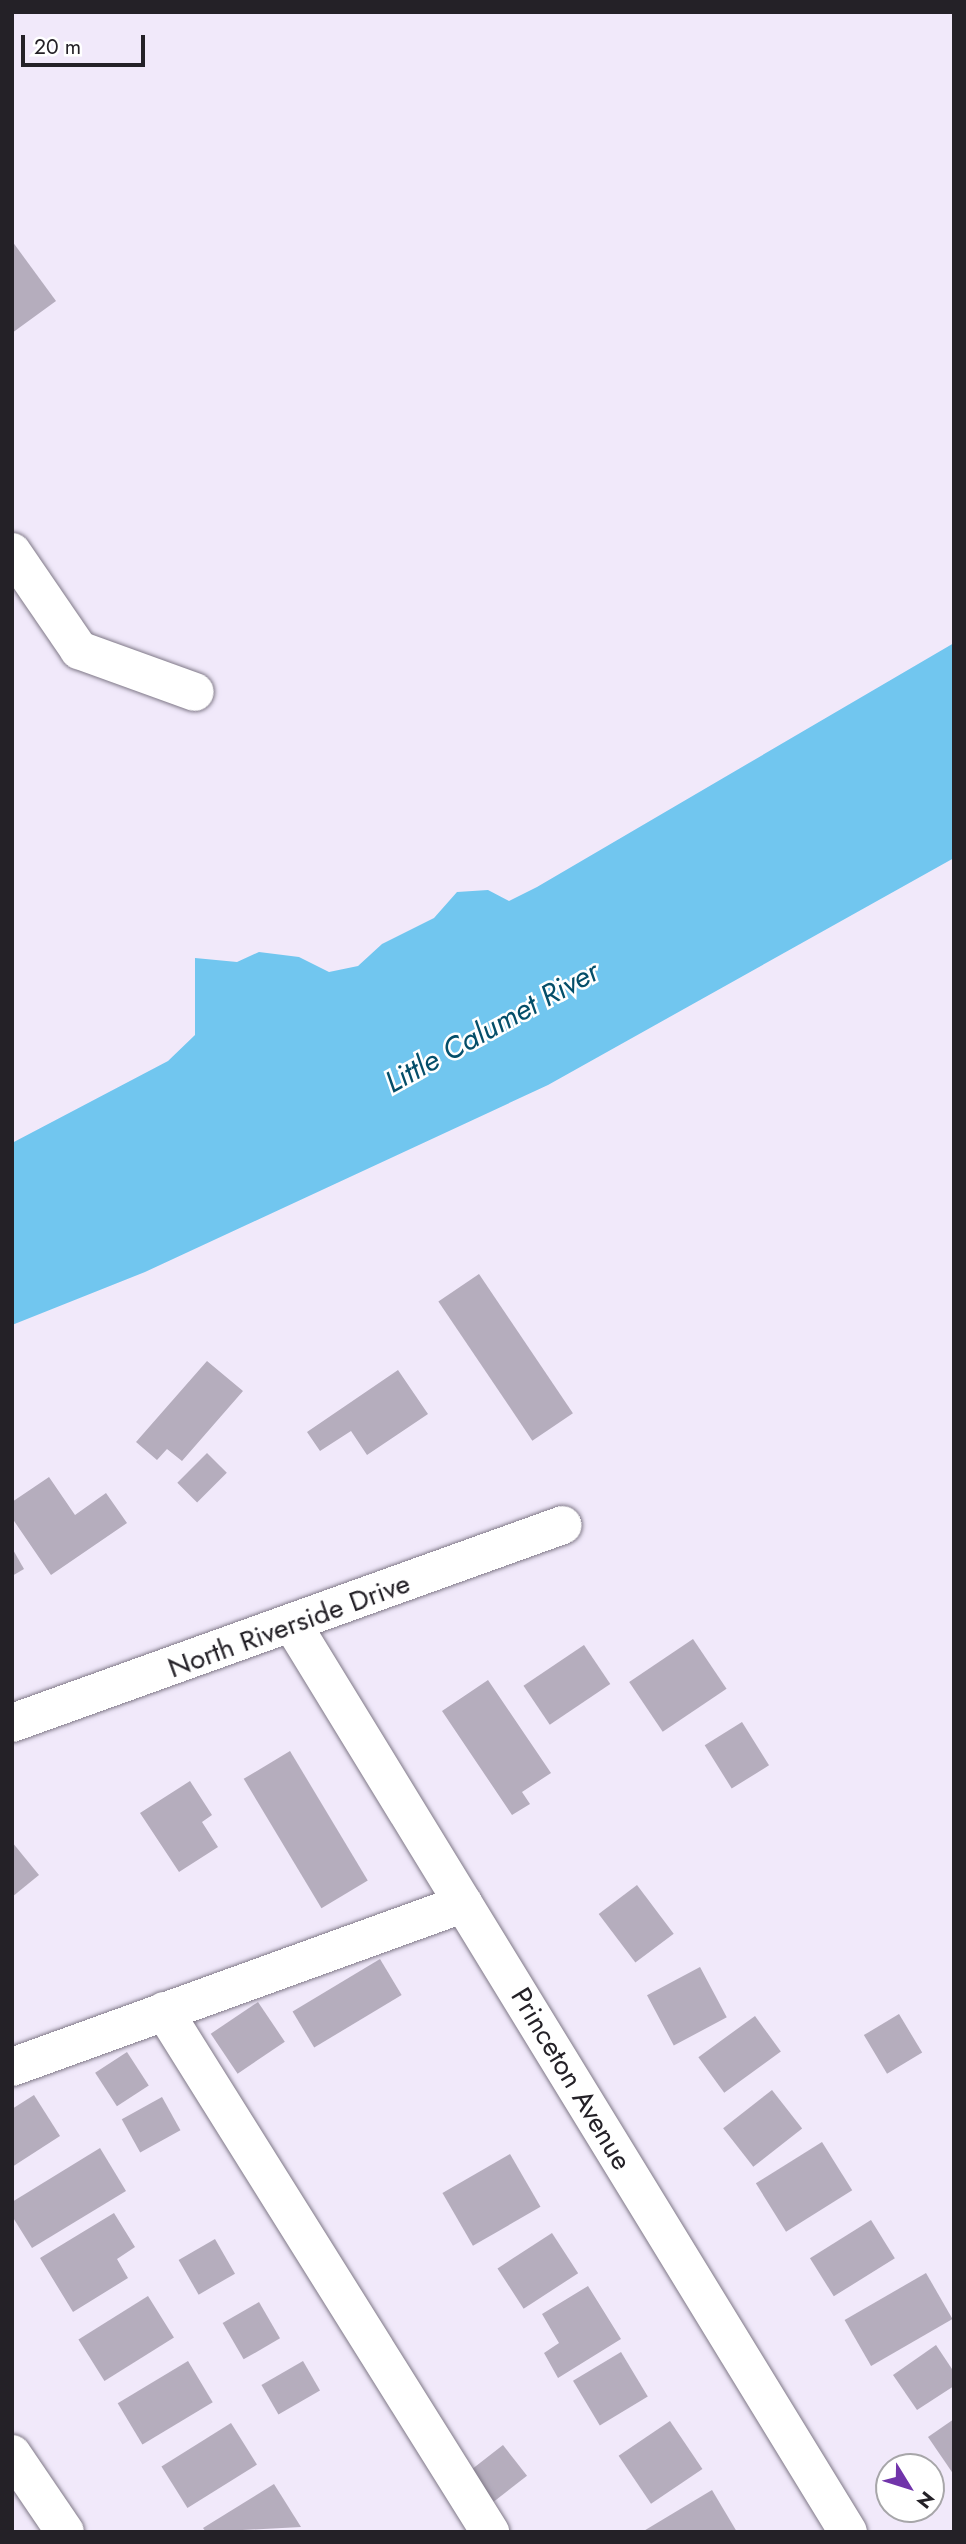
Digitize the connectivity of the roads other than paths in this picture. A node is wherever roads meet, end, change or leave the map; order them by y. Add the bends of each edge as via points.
1 (12, 552) edge
2 (195, 692) dead end
3 (563, 1525) dead end
4 (294, 1627) junction
5 (12, 1723) edge
6 (463, 1904) junction
7 (164, 2011) junction
8 (12, 2067) edge
9 (12, 2454) edge
10 (65, 2532) edge
11 (489, 2532) edge
12 (848, 2532) edge

1 - 2 street via 79,650
3 - 4 street, North Riverside Drive
4 - 5 street, North Riverside Drive
4 - 6 street, Princeton Avenue
6 - 7 street
6 - 12 street, Princeton Avenue
7 - 8 street
7 - 11 street
9 - 10 street

